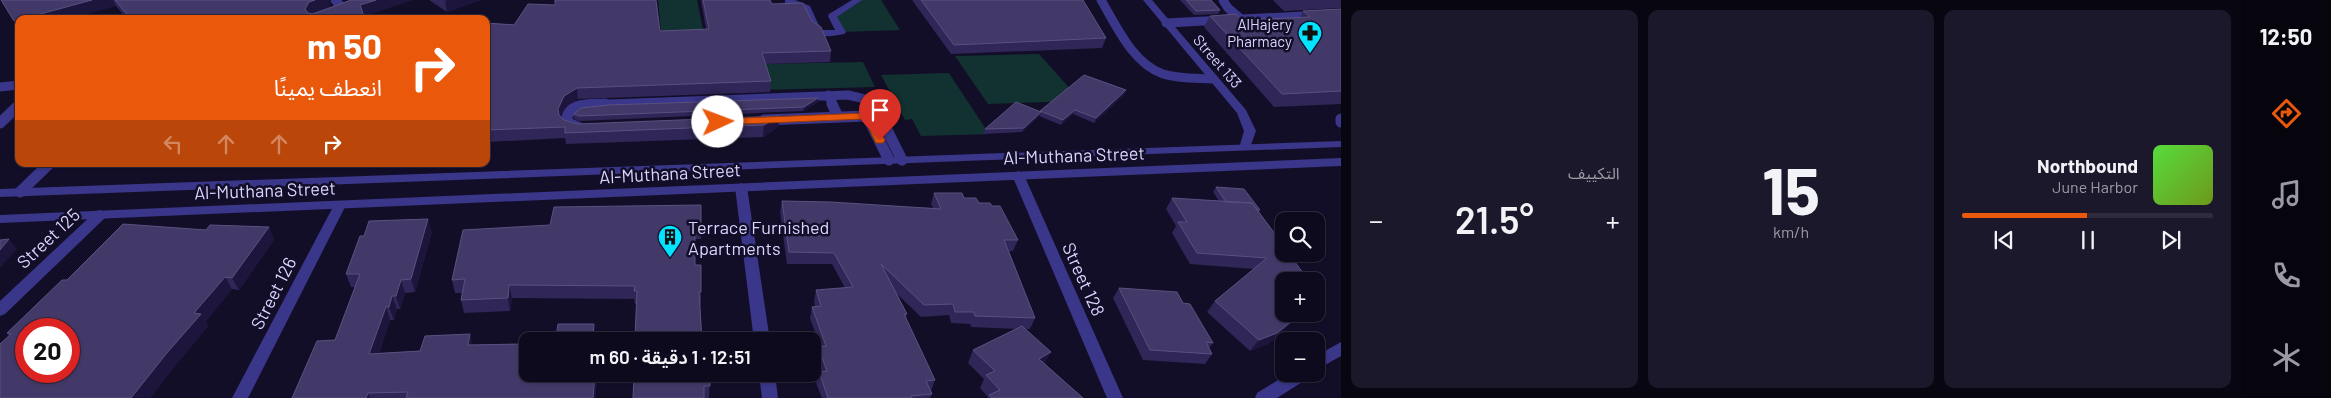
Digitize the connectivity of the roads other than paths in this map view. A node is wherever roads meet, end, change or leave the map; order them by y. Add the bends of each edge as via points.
1 (336, 0) edge
2 (791, 0) edge
3 (858, 0) edge
4 (1100, 0) edge
5 (1147, 0) edge
6 (1223, 0) edge
7 (347, 6) edge
8 (338, 9) junction
9 (1341, 14) edge
10 (324, 15) edge
11 (1241, 19) junction
12 (1166, 23) junction
13 (1213, 79) junction
14 (15, 85) edge
15 (0, 87) edge
16 (828, 95) junction
17 (15, 110) edge
18 (838, 117) junction
19 (758, 120) edge
20 (0, 123) edge
21 (589, 127) edge
22 (1339, 142) edge
23 (1245, 148) junction
24 (896, 160) junction
25 (1341, 162) edge
26 (45, 167) edge
27 (1018, 175) junction
28 (741, 187) junction
29 (20, 192) junction
30 (0, 193) edge
31 (340, 205) junction
32 (101, 214) junction
33 (0, 218) edge
34 (0, 310) edge
35 (761, 332) edge
36 (1341, 348) edge
37 (1325, 358) edge
38 (768, 382) edge
39 (1288, 382) edge
40 (240, 398) edge
41 (770, 398) edge
42 (1115, 398) edge
43 (1263, 398) edge

1 - 8 lane
2 - 3 street via 788,2 807,8 818,33 841,32 832,16
4 - 13 lane via 1147,66 1178,78
5 - 12 street, Street 133
6 - 11 lane
7 - 8 lane
8 - 10 lane
9 - 11 lane
11 - 12 lane
12 - 13 street, Street 133
13 - 23 street, Street 133 via 1248,122 1250,131
14 - 15 lane
16 - 18 lane
16 - 21 lane via 583,105 568,110 568,124
16 - 24 lane via 869,100 880,115
17 - 20 lane
18 - 19 lane
18 - 24 lane via 867,116
22 - 23 street, Al-Muthana Street
23 - 24 street, Al-Muthana Street
24 - 29 street, Al-Muthana Street
25 - 27 street, Al-Muthana Street
26 - 29 lane
27 - 28 street, Al-Muthana Street
27 - 42 street, Street 128
28 - 31 street, Al-Muthana Street
28 - 35 street
29 - 30 street, Al-Muthana Street
31 - 32 street, Al-Muthana Street
31 - 40 street, Street 126
32 - 33 street, Al-Muthana Street
32 - 34 street, Street 125
36 - 37 street
38 - 41 street
39 - 43 street

